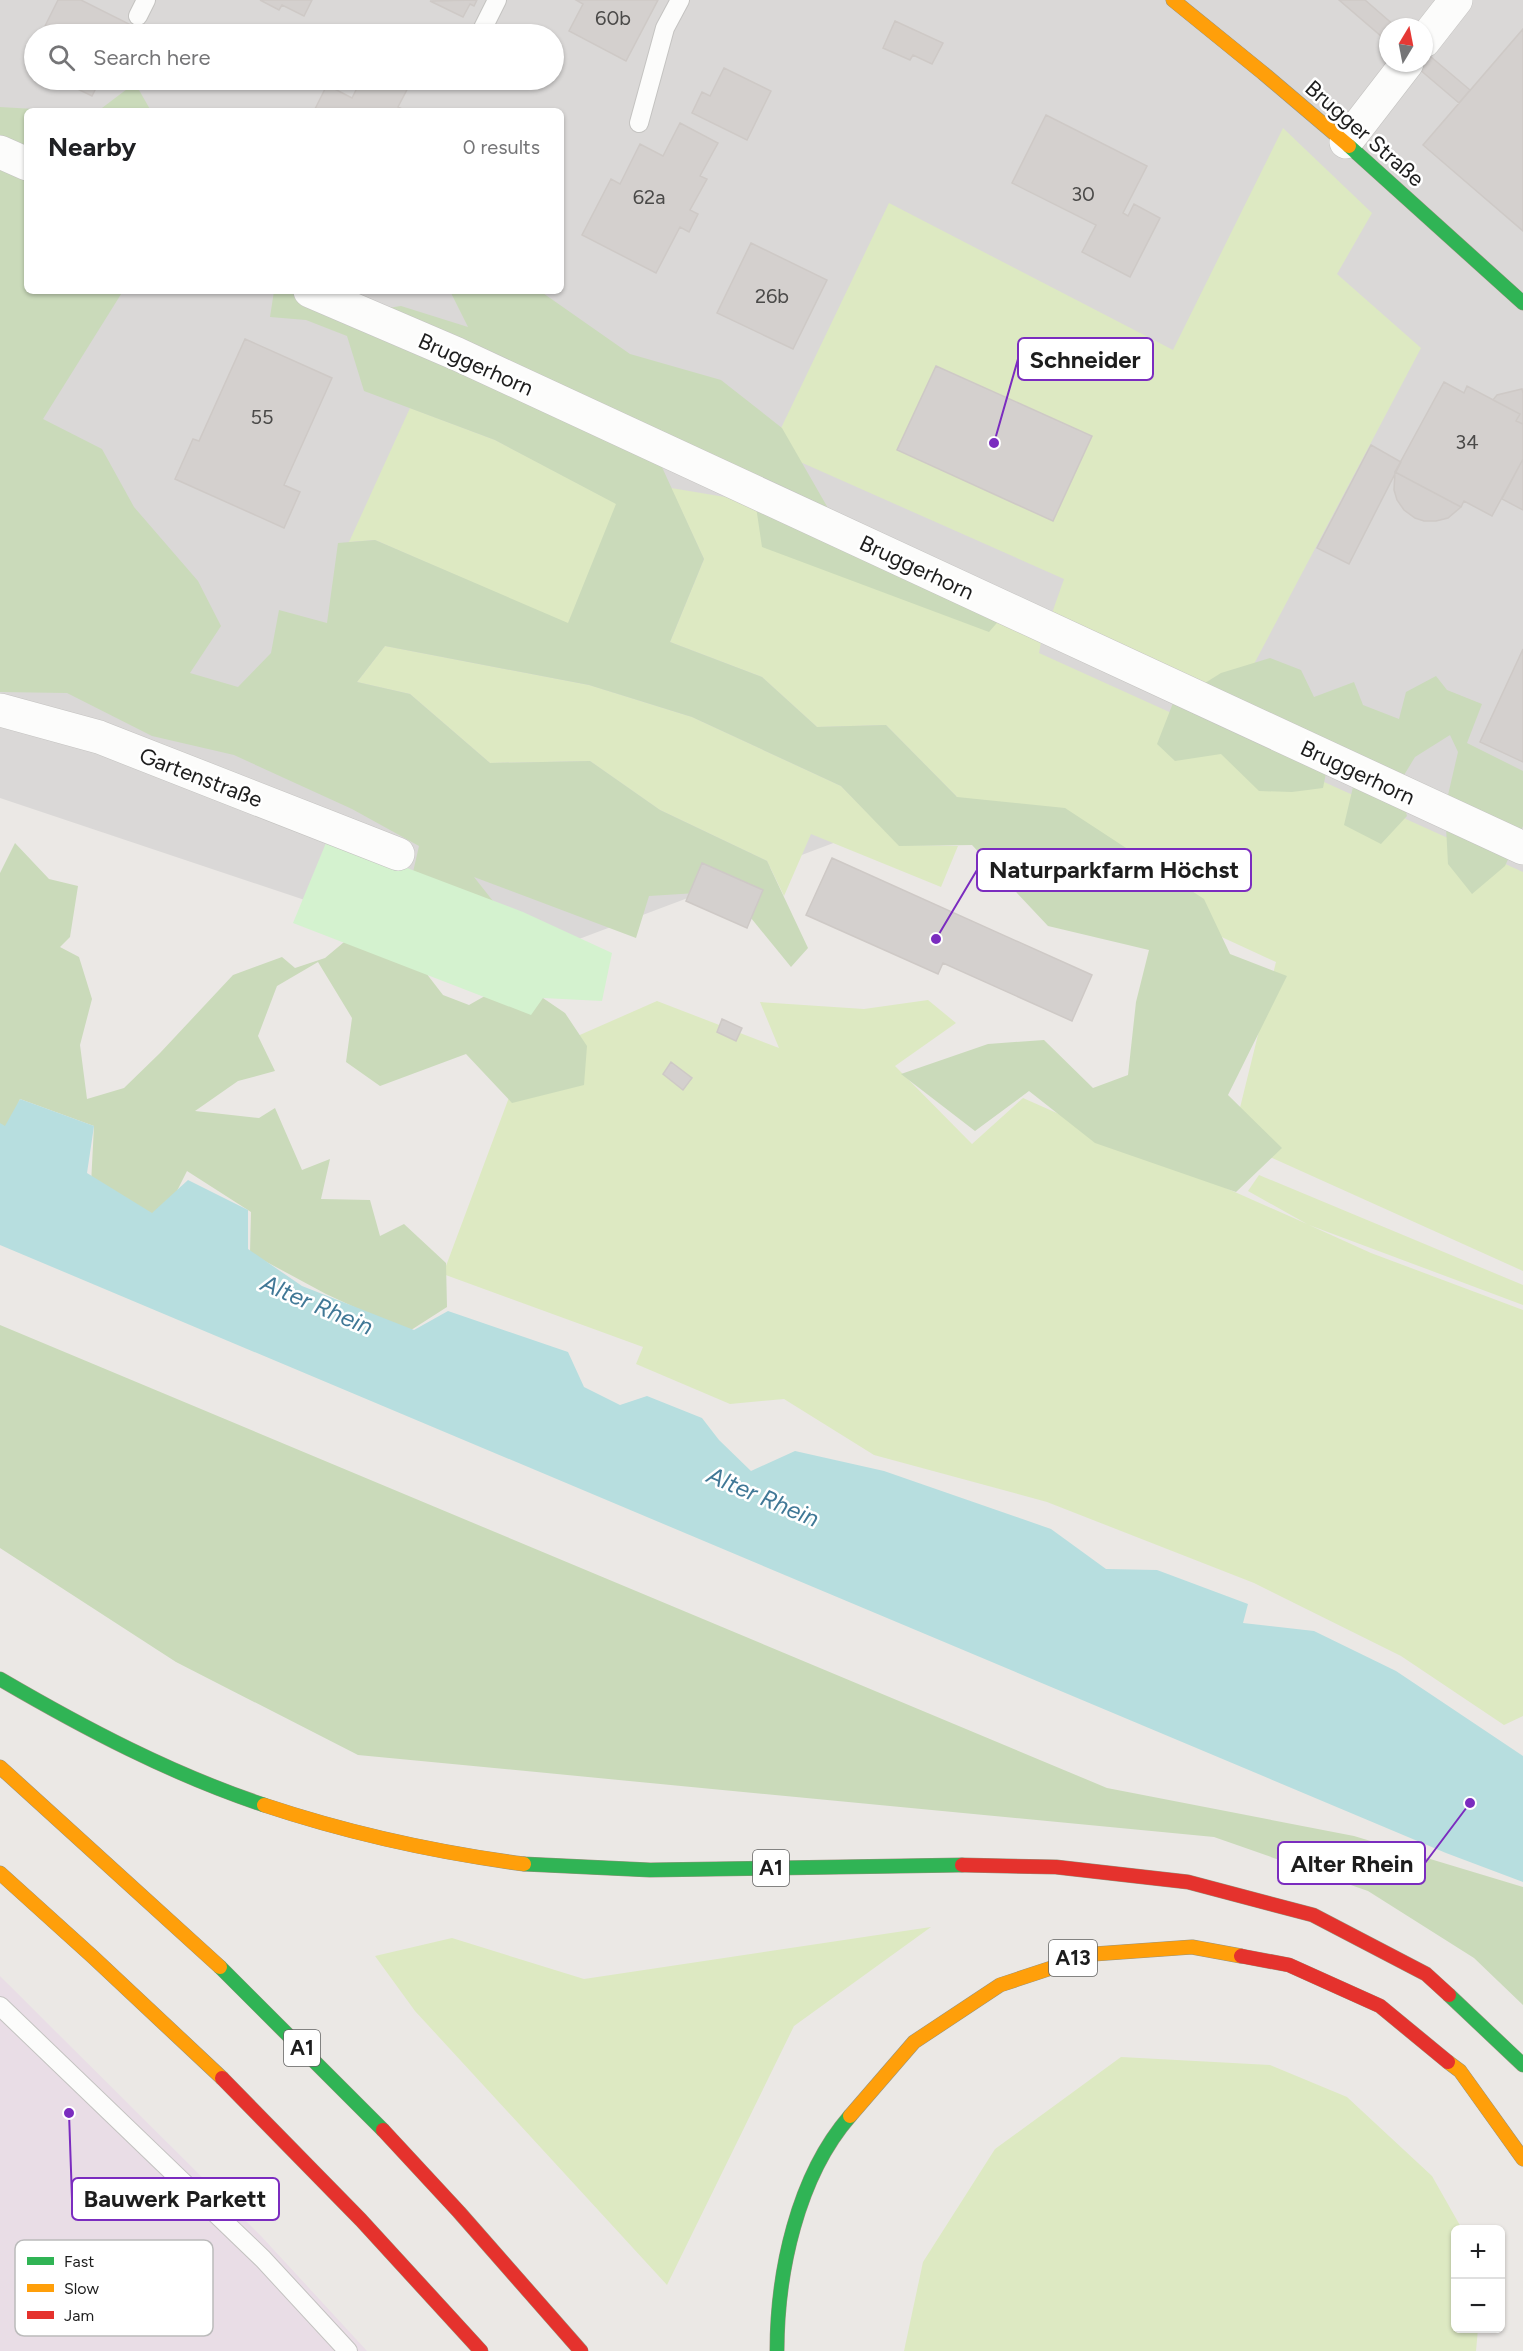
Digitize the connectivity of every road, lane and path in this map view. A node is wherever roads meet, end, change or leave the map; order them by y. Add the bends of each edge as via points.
1 (497, 0) edge
2 (680, 0) edge
3 (1173, 0) edge
4 (1456, 0) edge
5 (485, 24) edge
6 (1433, 29) edge
7 (1400, 72) edge
8 (639, 123) dead end
9 (1346, 142) junction
10 (0, 152) edge
11 (24, 163) edge
12 (317, 294) edge
13 (1523, 303) edge
14 (0, 710) edge
15 (1523, 848) edge
16 (398, 854) dead end
17 (0, 1679) edge
18 (0, 1767) edge
19 (0, 1873) edge
20 (0, 2006) edge
21 (1523, 2066) edge
22 (1523, 2158) edge
23 (348, 2351) edge
24 (481, 2351) edge
25 (581, 2351) edge
26 (777, 2351) edge

1 - 5 lane
2 - 8 lane via 665,28
3 - 9 main road, Brugger Straße
4 - 6 street
7 - 9 street
9 - 13 main road, Brugger Straße
10 - 11 street
12 - 15 street, Bruggerhorn via 479,364
14 - 16 street, Gartenstraße via 99,737
17 - 21 main road, A1 via 144,1756 257,1803 364,1836 469,1857 616,1870 916,1864 1046,1866 1142,1875 1238,1892 1315,1917 1388,1951 1449,1992
18 - 25 main road, A1 via 245,1990 443,2195
19 - 24 main road via 68,1932 278,2134
20 - 23 lane via 263,2259
22 - 26 main road, A13 via 1492,2109 1453,2063 1408,2025 1337,1984 1282,1963 1203,1947 1148,1945 1069,1959 1029,1972 962,2006 908,2048 856,2104 820,2161 794,2228 783,2274

